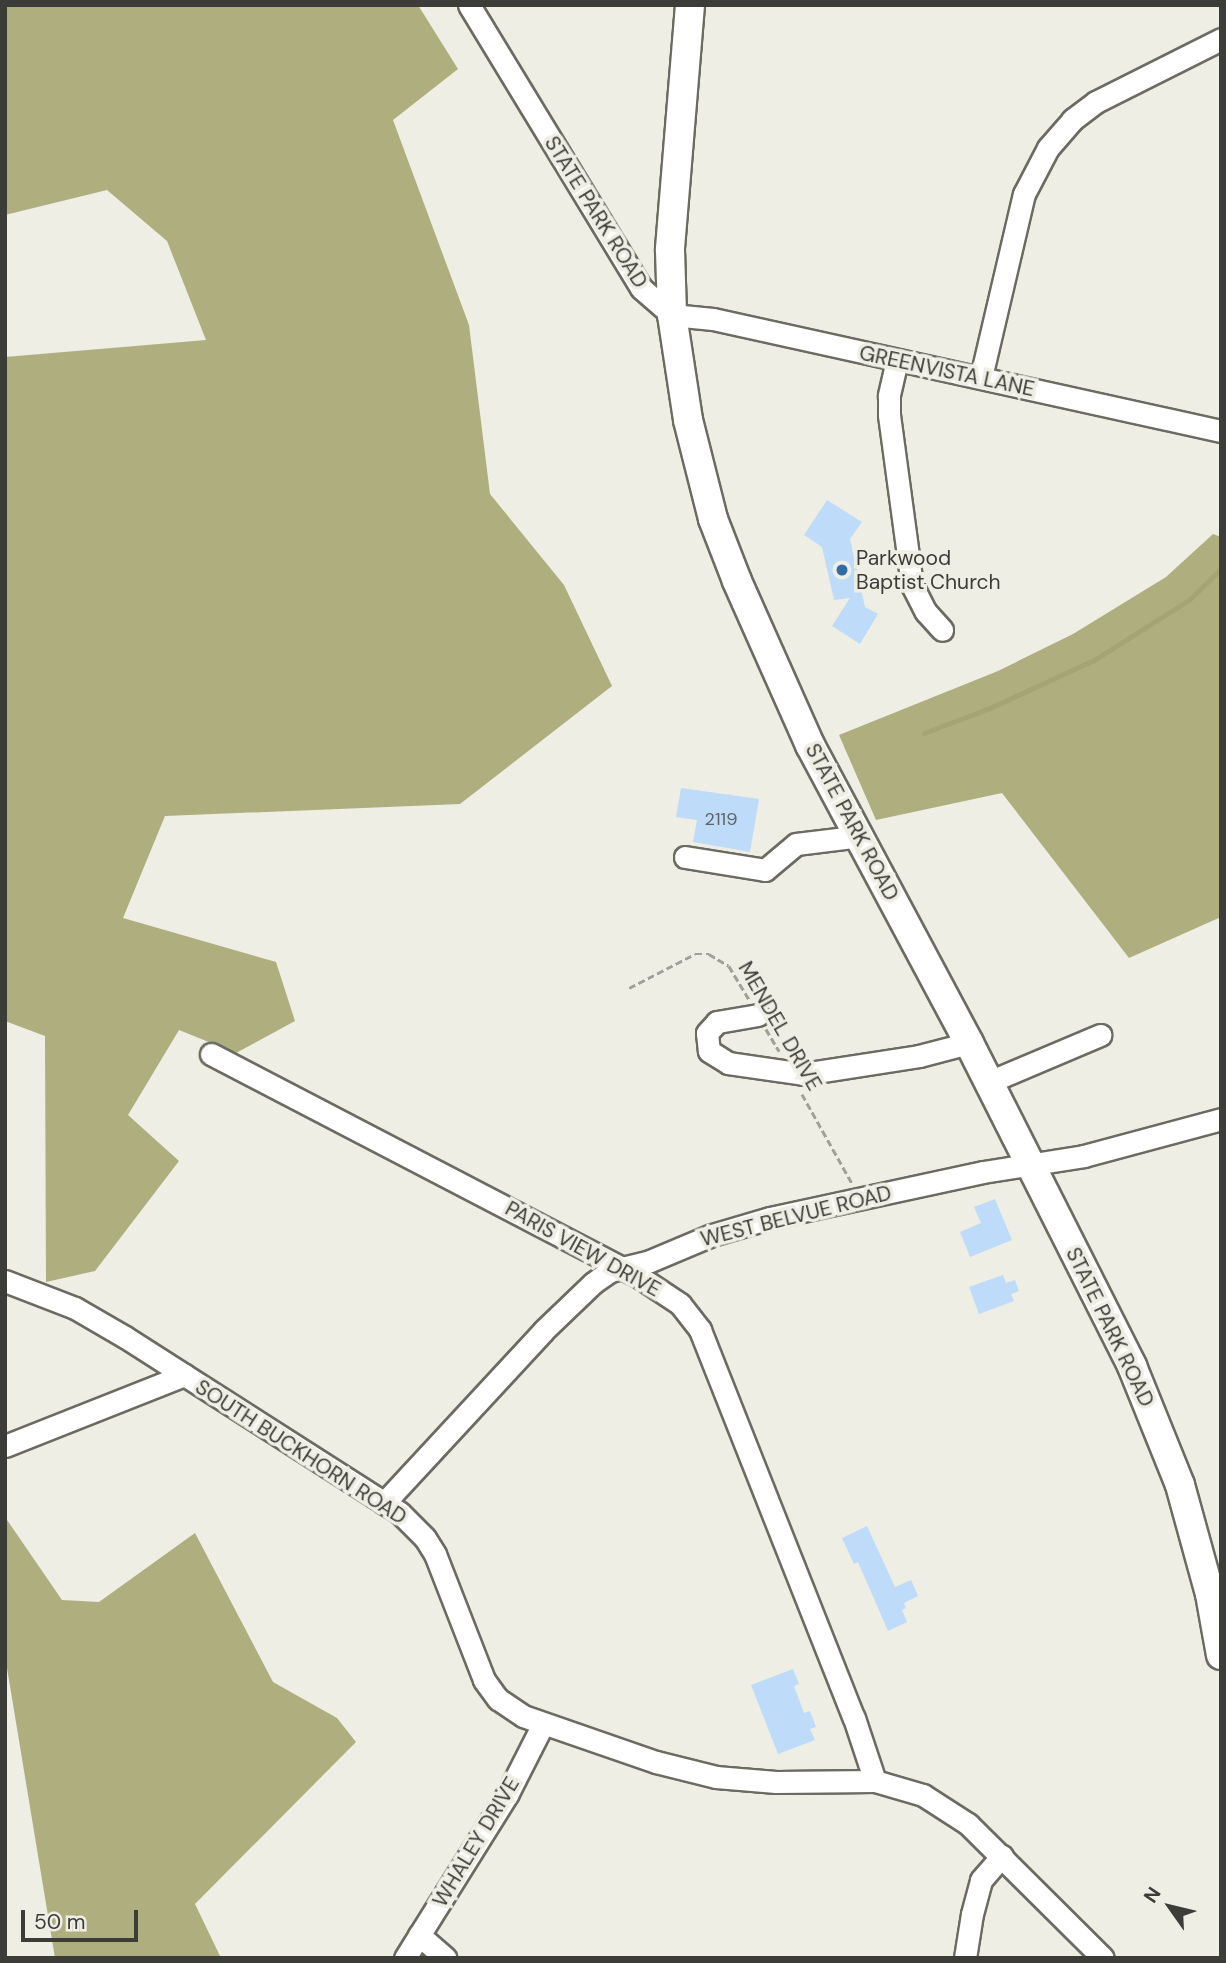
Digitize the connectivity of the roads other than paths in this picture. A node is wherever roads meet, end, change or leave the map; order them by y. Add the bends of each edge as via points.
1 (469, 5) edge
2 (690, 5) edge
3 (1221, 39) edge
4 (672, 315) junction
5 (897, 360) junction
6 (981, 377) junction
7 (1221, 431) edge
8 (942, 630) dead end
9 (861, 836) junction
10 (685, 858) dead end
11 (758, 1015) road end
12 (1100, 1035) dead end
13 (969, 1043) junction
14 (211, 1054) dead end
15 (989, 1082) junction
16 (1221, 1119) edge
17 (1031, 1164) junction
18 (620, 1268) junction
19 (5, 1281) edge
20 (184, 1375) junction
21 (5, 1446) edge
22 (384, 1503) junction
23 (1220, 1641) edge
24 (544, 1724) junction
25 (875, 1781) junction
26 (1002, 1856) junction
27 (419, 1935) junction
28 (405, 1958) edge
29 (445, 1958) edge
30 (965, 1958) edge
31 (1103, 1958) edge

1 - 4 street, STATE PARK ROAD via 641,289
2 - 4 main road via 670,250
3 - 6 street via 1096,102 1072,120 1048,148 1024,194
4 - 5 street, GREENVISTA LANE via 713,319
4 - 9 main road, STATE PARK ROAD via 688,420 713,519 810,744
5 - 6 street, GREENVISTA LANE
5 - 8 street via 889,415 912,586
6 - 7 street, GREENVISTA LANE
9 - 10 street via 796,844 765,870
9 - 13 main road, STATE PARK ROAD
11 - 13 street via 717,1022 707,1033 709,1051 728,1063 790,1072 833,1072
12 - 15 street
13 - 15 main road, STATE PARK ROAD
14 - 18 street, PARIS VIEW DRIVE
15 - 17 main road, STATE PARK ROAD
16 - 17 street, WEST BELVUE ROAD via 1147,1141
17 - 18 street, WEST BELVUE ROAD via 712,1235 650,1261
17 - 23 main road, STATE PARK ROAD via 1162,1435 1192,1525
18 - 22 street, WEST BELVUE ROAD via 593,1283 543,1331
18 - 25 street, PARIS VIEW DRIVE via 680,1304 700,1330 855,1718
19 - 20 street, SOUTH BUCKHORN ROAD via 75,1308
20 - 21 street
20 - 22 street, SOUTH BUCKHORN ROAD
22 - 24 street, SOUTH BUCKHORN ROAD via 414,1526 435,1554 490,1690 505,1705
24 - 25 street, SOUTH BUCKHORN ROAD via 716,1777
24 - 27 street, WHALEY DRIVE via 508,1793
25 - 26 street, SOUTH BUCKHORN ROAD via 938,1802
26 - 30 street via 981,1880
26 - 31 street, SOUTH BUCKHORN ROAD
27 - 28 street, WHALEY DRIVE
27 - 29 street

